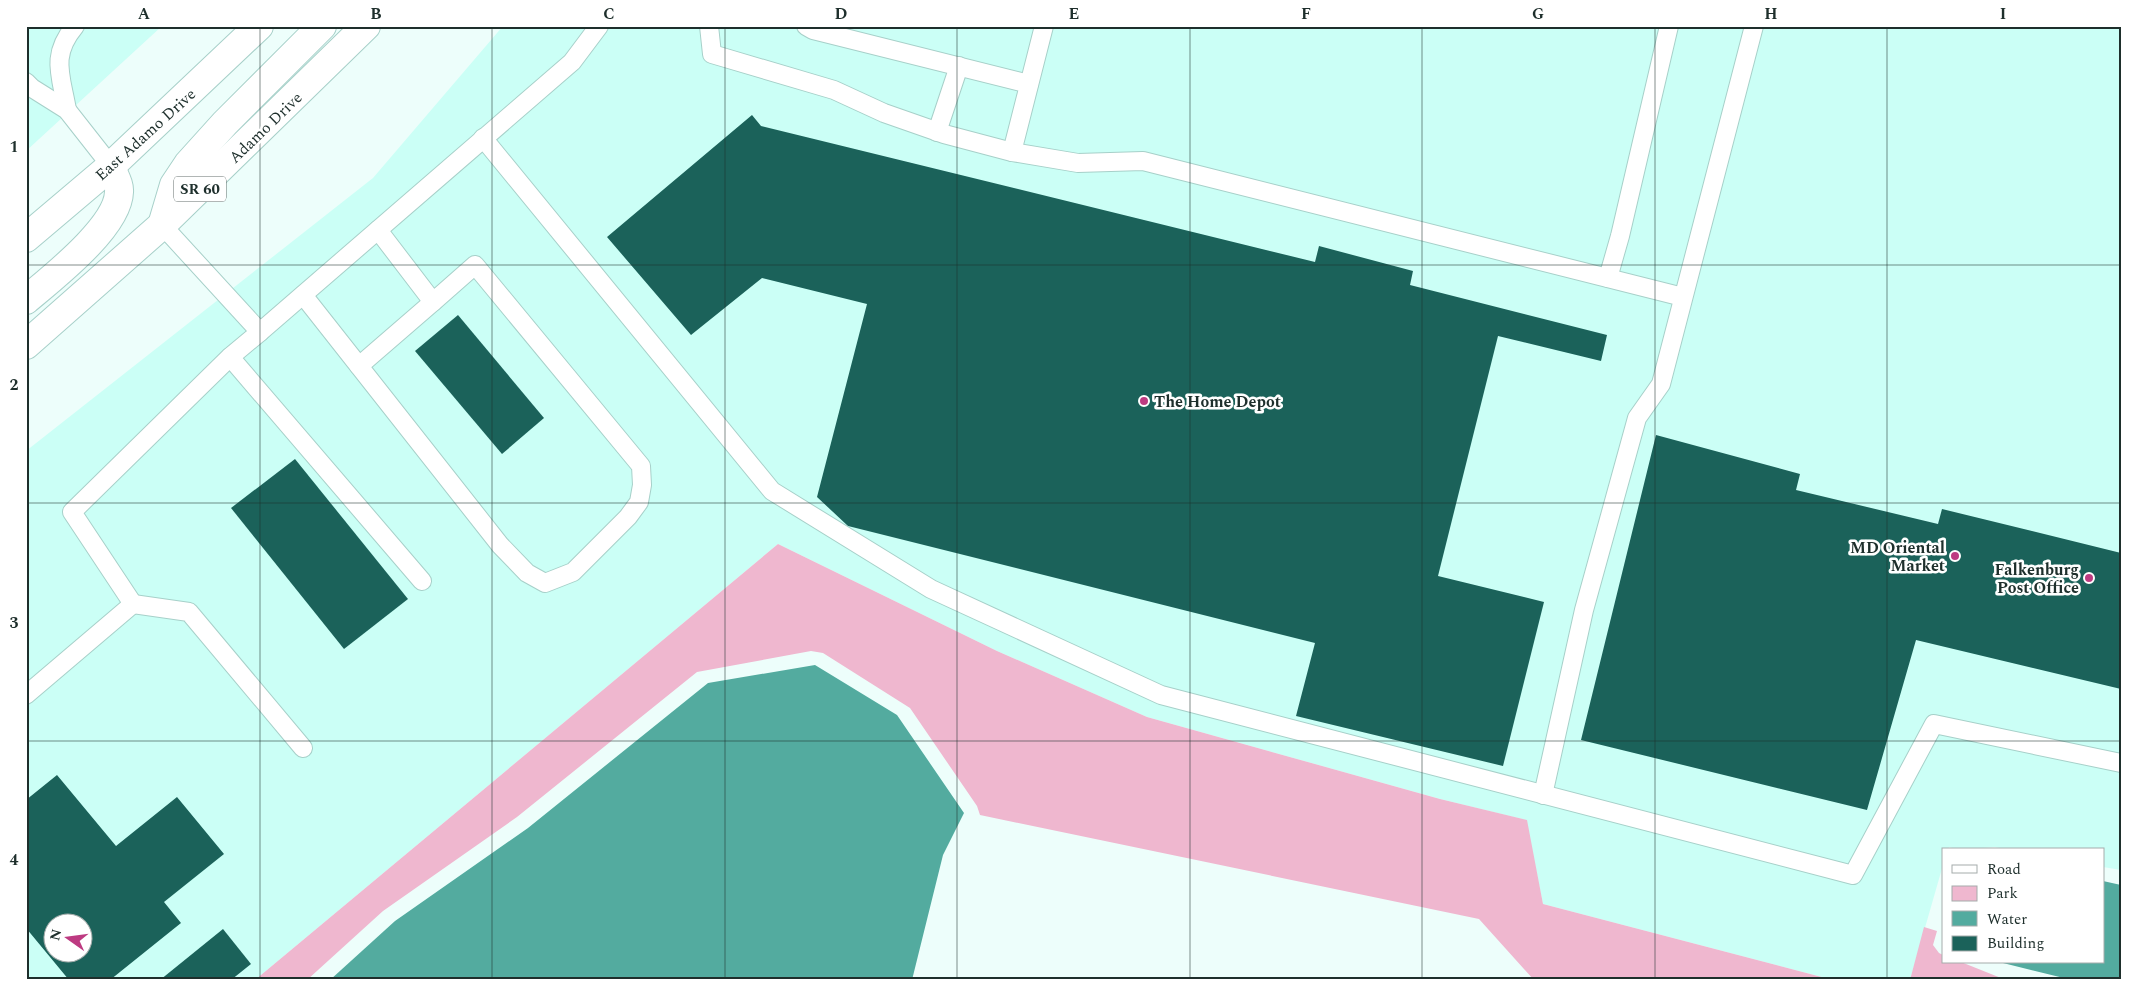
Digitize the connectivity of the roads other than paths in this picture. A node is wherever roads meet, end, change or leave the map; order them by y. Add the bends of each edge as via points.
1 (76, 26) edge
2 (259, 26) edge
3 (322, 26) edge
4 (366, 26) edge
5 (599, 26) edge
6 (710, 26) edge
7 (806, 26) edge
8 (1044, 26) edge
9 (1669, 26) edge
10 (1754, 26) edge
11 (959, 66) junction
12 (26, 82) edge
13 (1029, 84) junction
14 (67, 110) junction
15 (937, 132) junction
16 (484, 138) junction
17 (1012, 152) junction
18 (111, 166) junction
19 (162, 225) junction
20 (378, 230) junction
21 (26, 238) edge
22 (1608, 278) junction
23 (303, 295) junction
24 (1684, 297) junction
25 (26, 300) edge
26 (433, 302) junction
27 (260, 332) junction
28 (26, 345) edge
29 (230, 357) junction
30 (359, 366) junction
31 (422, 580) dead end
32 (133, 604) junction
33 (26, 695) edge
34 (303, 748) dead end
35 (2121, 763) edge
36 (1543, 795) junction

1 - 14 lane via 64,39 58,56
2 - 18 main road, East Adamo Drive
3 - 19 main road via 188,164 174,186
4 - 19 main road, Adamo Drive / SR 60
5 - 16 lane via 572,62
6 - 15 lane via 712,54 834,90 884,114
7 - 11 lane
8 - 13 lane
9 - 22 lane
10 - 24 lane
11 - 13 lane
11 - 15 lane
12 - 14 lane
13 - 17 lane
14 - 18 lane
15 - 17 lane
16 - 20 lane
16 - 36 lane via 772,490 923,584 1161,695
17 - 22 lane via 1078,163 1143,160
18 - 21 main road, East Adamo Drive
18 - 25 main road via 120,191 115,209 66,267
19 - 27 lane
19 - 28 main road, Adamo Drive / SR 60
20 - 23 lane
20 - 26 lane
22 - 24 lane
23 - 27 lane
23 - 30 lane
24 - 36 lane via 1661,384 1637,418 1584,610
26 - 30 lane
26 - 30 lane via 475,265 641,466 639,502 628,518 573,572 545,582 527,573 500,545
27 - 29 lane
29 - 31 lane
29 - 32 lane via 72,512
32 - 33 lane
32 - 34 lane via 189,612
35 - 36 lane via 1934,724 1853,875

